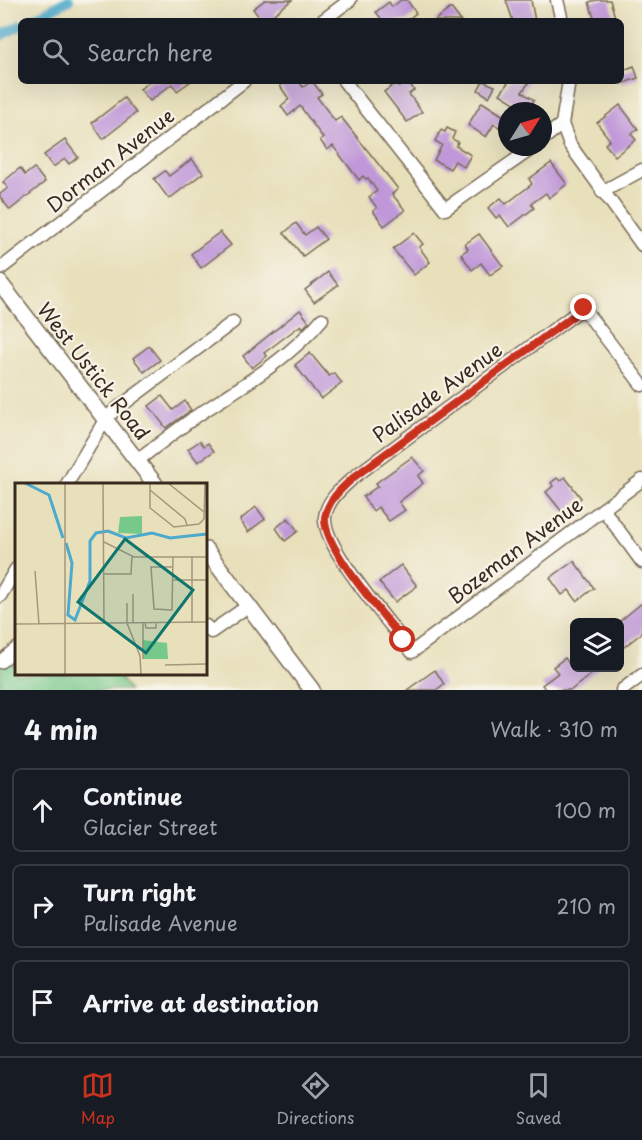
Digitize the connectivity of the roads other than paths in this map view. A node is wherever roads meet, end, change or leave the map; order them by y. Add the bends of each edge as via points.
1 (350, 0) edge
2 (557, 0) edge
3 (326, 18) edge
4 (561, 18) edge
5 (240, 84) edge
6 (346, 84) edge
7 (569, 84) edge
8 (562, 124) junction
9 (552, 132) edge
10 (521, 156) edge
11 (642, 170) edge
12 (602, 192) junction
13 (642, 245) edge
14 (0, 269) edge
15 (0, 283) edge
16 (322, 319) dead end
17 (232, 322) dead end
18 (642, 385) edge
19 (105, 420) junction
20 (138, 461) junction
21 (642, 480) edge
22 (68, 483) edge
23 (155, 483) edge
24 (603, 509) junction
25 (207, 551) edge
26 (642, 562) edge
27 (15, 571) edge
28 (0, 597) edge
29 (248, 606) junction
30 (207, 627) edge
31 (15, 650) edge
32 (412, 652) joint
33 (0, 662) edge
34 (642, 675) edge
35 (312, 690) edge
36 (622, 690) edge

1 - 3 street
2 - 4 street
5 - 14 street, Dorman Avenue
6 - 10 street via 445,209
7 - 8 street
8 - 9 street
8 - 12 street via 570,145
11 - 12 street
12 - 13 street
15 - 19 main road, West Ustick Road
16 - 20 street via 290,350
17 - 19 street
18 - 32 street, Palisade Avenue via 584,308 354,477 334,497 325,518 330,541
19 - 20 main road, West Ustick Road
19 - 22 street
20 - 23 main road, West Ustick Road
21 - 24 street, Bozeman Avenue
24 - 26 street
24 - 32 street, Bozeman Avenue
25 - 29 main road
27 - 28 street
29 - 30 street via 212,632
29 - 35 main road
31 - 33 street
34 - 36 street

